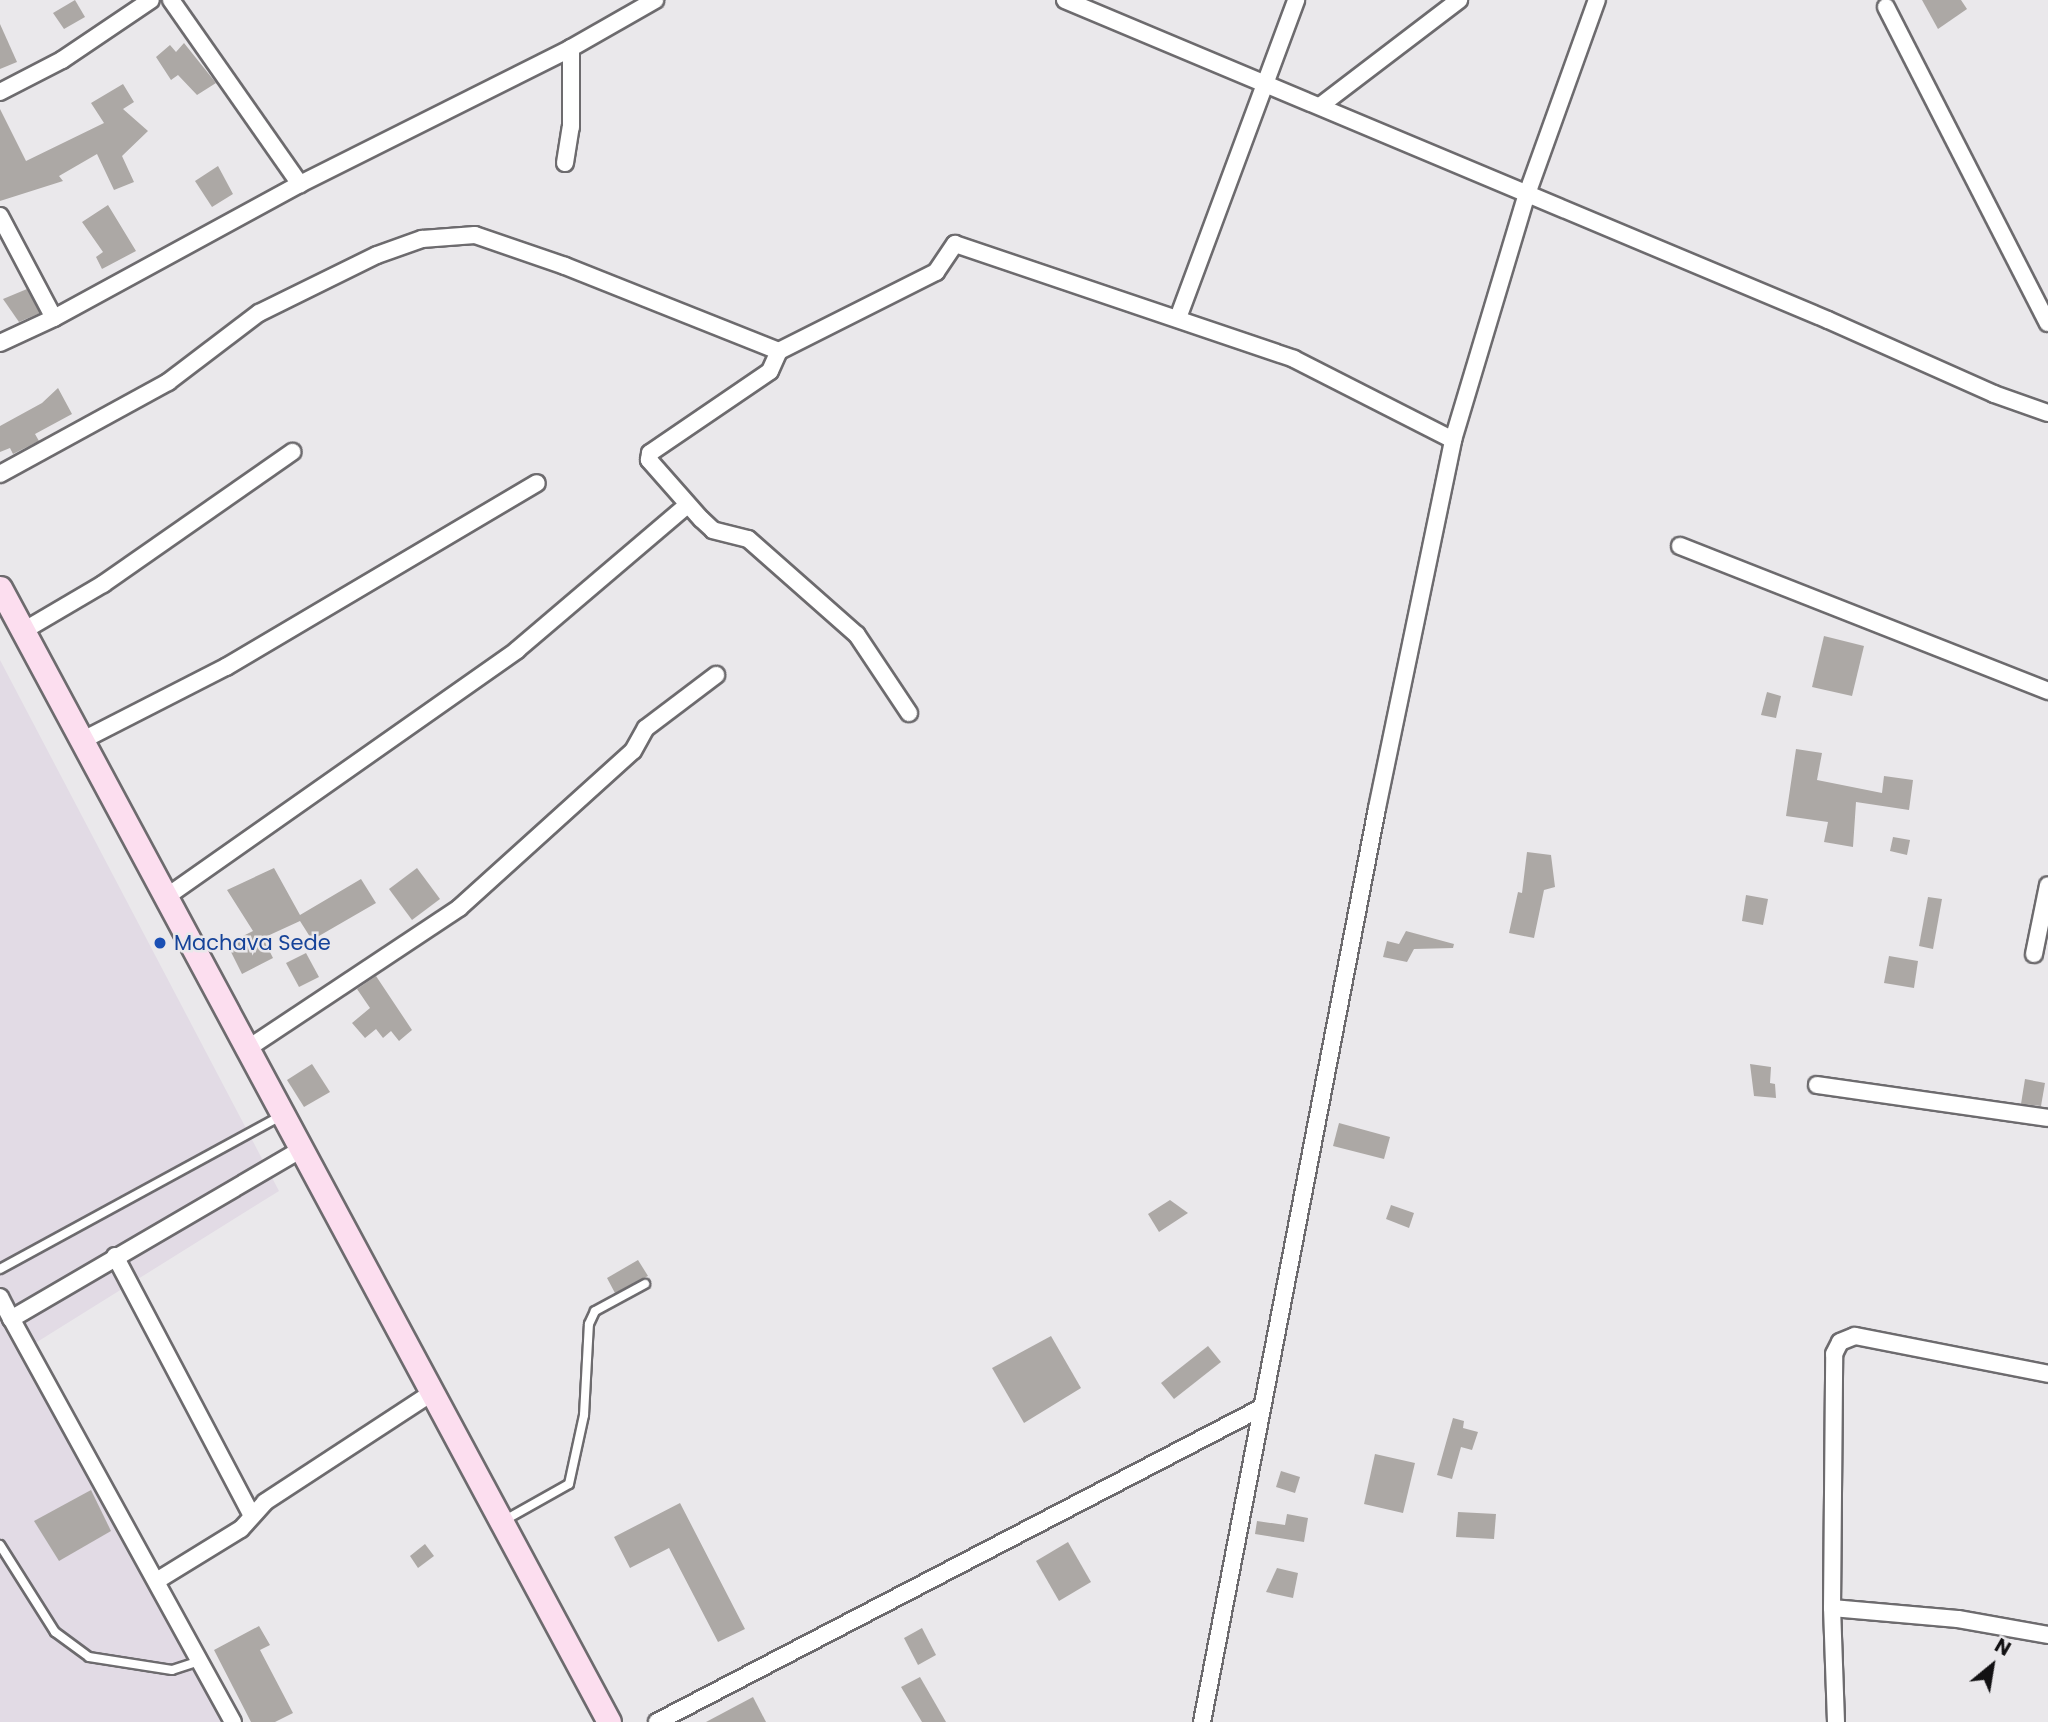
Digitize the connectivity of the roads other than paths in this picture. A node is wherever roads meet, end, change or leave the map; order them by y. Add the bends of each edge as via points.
1 (151, 0) edge
2 (171, 0) edge
3 (655, 0) edge
4 (1065, 0) edge
5 (1296, 0) edge
6 (1459, 0) edge
7 (1597, 0) edge
8 (1886, 7) dead end
9 (571, 48) junction
10 (1264, 86) junction
11 (0, 92) edge
12 (1320, 106) junction
13 (565, 163) dead end
14 (300, 184) junction
15 (1527, 194) junction
16 (0, 216) edge
17 (54, 318) junction
18 (1178, 318) junction
19 (2048, 323) edge
20 (0, 343) edge
21 (779, 351) junction
22 (2048, 412) edge
23 (1453, 440) junction
24 (292, 452) dead end
25 (0, 474) edge
26 (537, 483) dead end
27 (686, 506) junction
28 (1680, 546) dead end
29 (0, 587) edge
30 (23, 631) junction
31 (716, 675) dead end
32 (2048, 691) edge
33 (909, 713) dead end
34 (85, 739) junction
35 (2048, 885) edge
36 (169, 895) junction
37 (2034, 954) dead end
38 (250, 1047) junction
39 (1816, 1085) dead end
40 (285, 1114) junction
41 (2048, 1118) edge
42 (304, 1148) junction
43 (115, 1256) junction
44 (0, 1269) edge
45 (645, 1284) dead end
46 (0, 1297) edge
47 (11, 1319) junction
48 (2048, 1374) edge
49 (430, 1394) junction
50 (1261, 1408) junction
51 (252, 1516) junction
52 (498, 1522) junction
53 (0, 1545) edge
54 (158, 1580) junction
55 (1832, 1608) junction
56 (2048, 1635) edge
57 (200, 1661) junction
58 (233, 1722) edge
59 (609, 1722) edge
60 (657, 1722) edge
61 (1202, 1722) edge
62 (1836, 1722) edge

1 - 11 street via 62,60
2 - 14 street
3 - 9 street
4 - 10 street
5 - 10 street
6 - 12 street
7 - 15 street
8 - 19 street
9 - 13 street via 571,127
9 - 14 street
10 - 12 street
10 - 18 street
12 - 15 street
14 - 17 street
15 - 22 street via 1994,394
15 - 23 street
16 - 17 street
17 - 20 street
18 - 21 street via 955,244 936,272
18 - 23 street via 1294,359
21 - 25 street via 565,265 475,235 422,239 377,254 259,313 168,382
21 - 27 street via 769,371 650,453 649,460
23 - 50 street
24 - 30 street via 103,584
26 - 34 street via 226,667
27 - 33 street via 713,530 748,540 816,595 858,635
27 - 36 street via 517,650
28 - 32 street
29 - 30 main road
30 - 34 main road
31 - 38 street via 646,727 633,751 459,908
34 - 36 main road
35 - 37 street
36 - 38 main road
38 - 40 main road
39 - 41 street
40 - 42 main road
40 - 44 lane
42 - 43 street
42 - 49 main road
43 - 47 street
43 - 51 street
45 - 52 lane via 595,1311 589,1324 584,1415 569,1484 523,1513
46 - 47 street
47 - 54 street
48 - 55 street via 1856,1336 1840,1342 1834,1353
49 - 51 street via 265,1502
49 - 52 main road
50 - 60 street
50 - 61 street
51 - 54 street via 241,1529
52 - 59 main road
53 - 57 lane via 55,1632 89,1657 172,1670
54 - 57 street
55 - 56 street via 1958,1619
55 - 62 street
57 - 58 street

